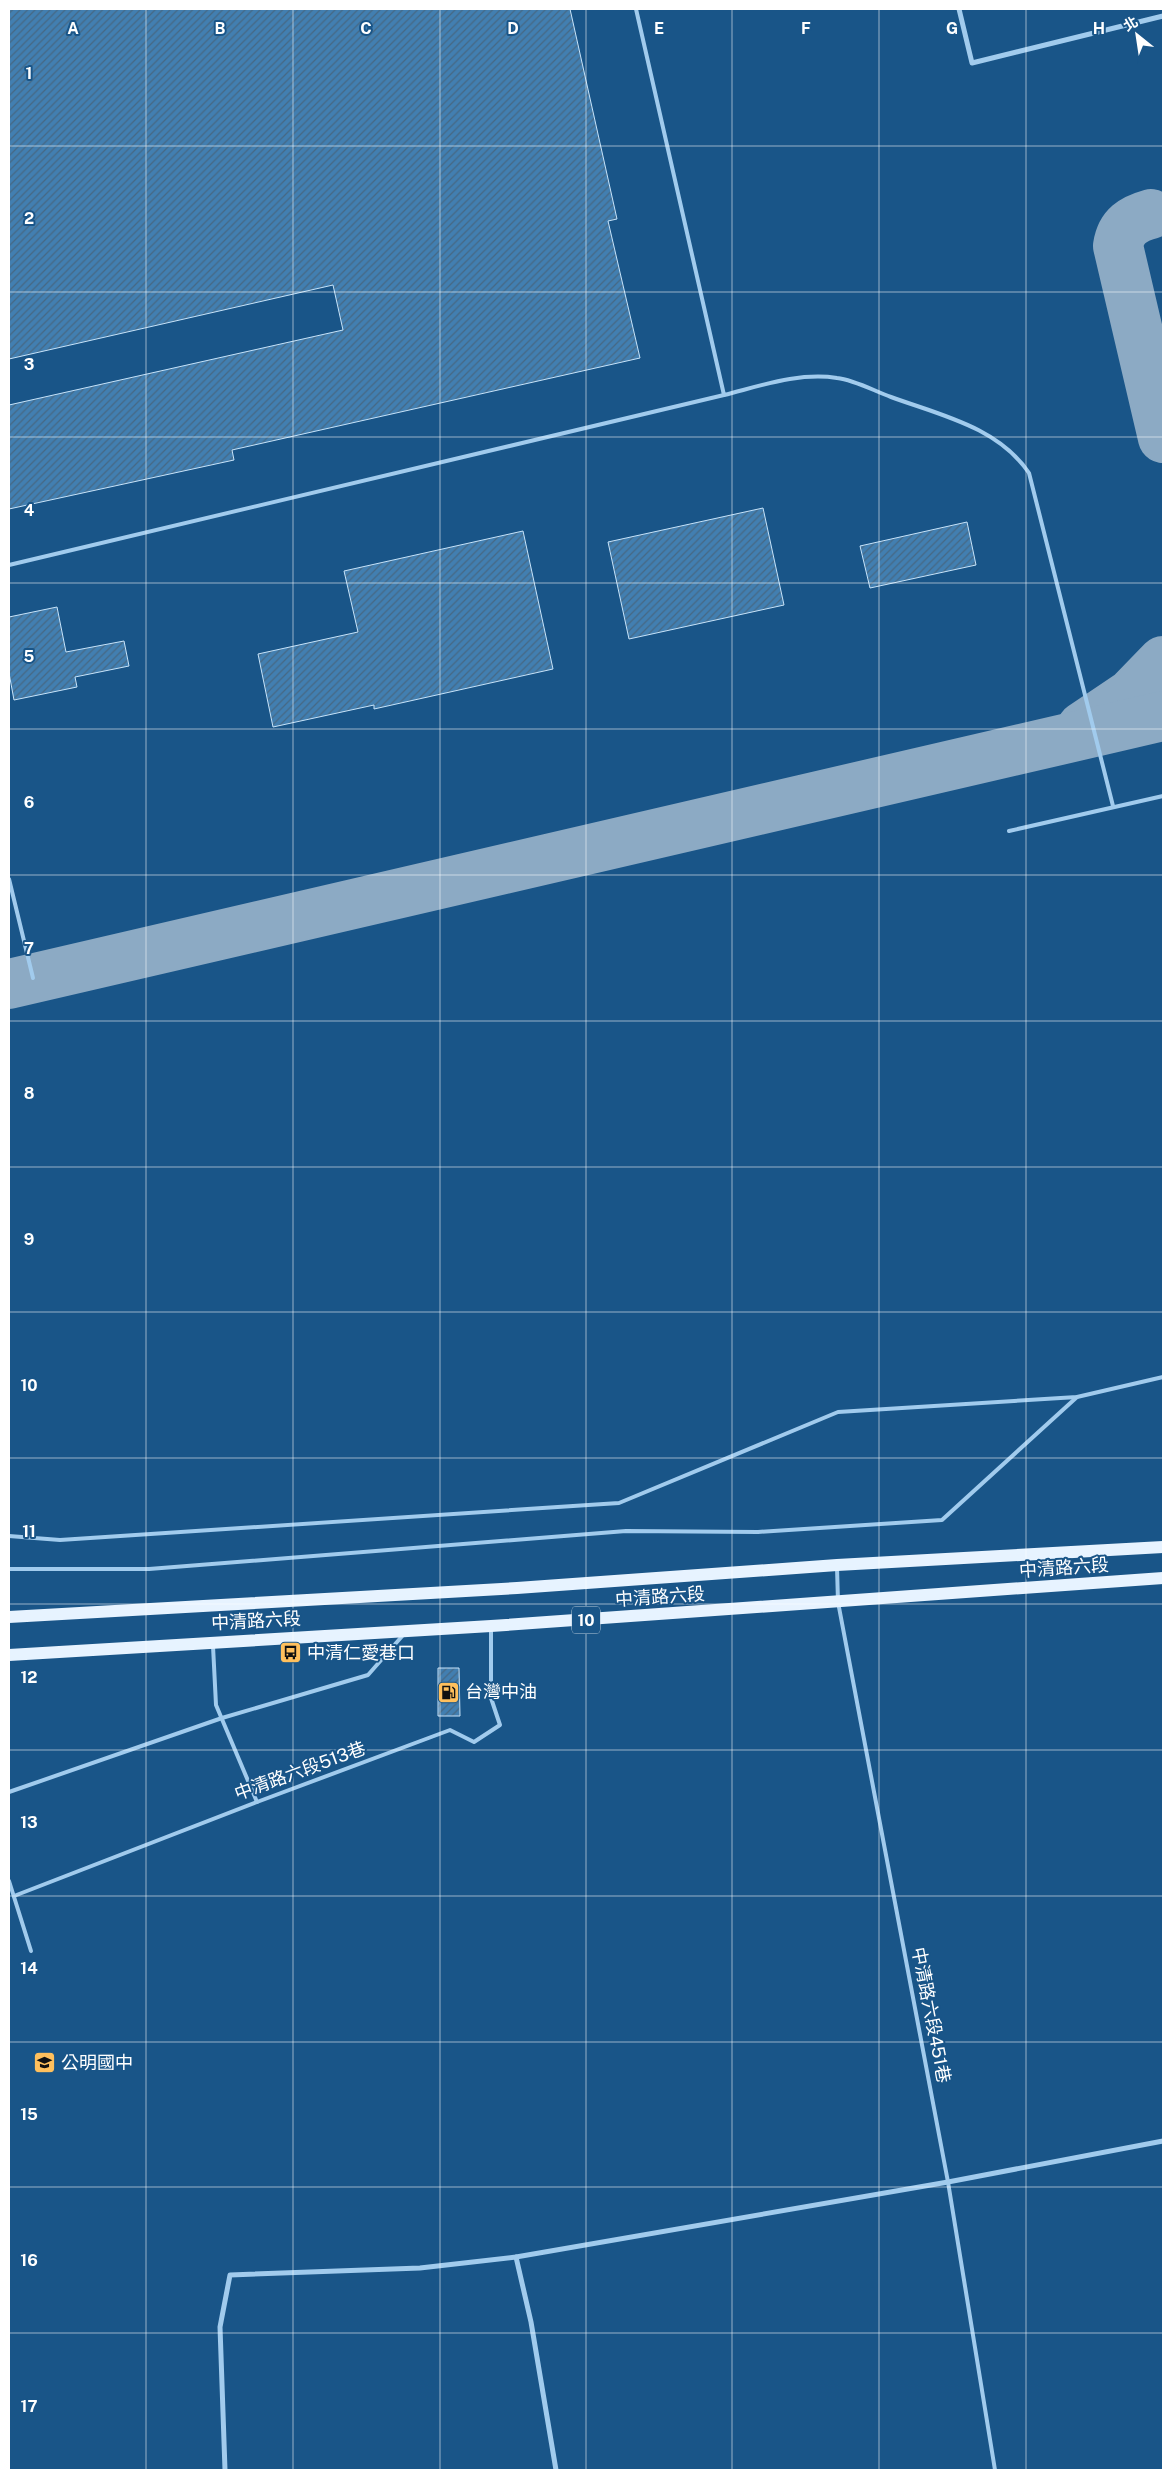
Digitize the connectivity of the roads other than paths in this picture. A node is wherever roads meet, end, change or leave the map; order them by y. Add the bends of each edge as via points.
1 (636, 9) edge
2 (959, 9) edge
3 (1163, 16) edge
4 (724, 395) junction
5 (9, 565) edge
6 (1163, 796) edge
7 (1113, 806) junction
8 (1009, 831) dead end
9 (9, 879) edge
10 (33, 978) dead end
11 (1163, 1377) edge
12 (1077, 1397) junction
13 (9, 1536) edge
14 (1163, 1547) edge
15 (837, 1565) junction
16 (9, 1569) edge
17 (1163, 1578) edge
18 (838, 1602) junction
19 (9, 1617) edge
20 (491, 1626) junction
21 (408, 1630) junction
22 (212, 1641) junction
23 (9, 1655) edge
24 (222, 1718) junction
25 (9, 1792) edge
26 (257, 1802) junction
27 (9, 1881) edge
28 (14, 1896) junction
29 (31, 1951) dead end
30 (1163, 2141) edge
31 (948, 2182) junction
32 (516, 2257) junction
33 (226, 2470) edge
34 (556, 2470) edge
35 (995, 2470) edge

1 - 4 lane
2 - 3 street via 972,63
4 - 5 lane
4 - 7 lane via 780,381 808,377 838,378 970,425 999,440 1017,455 1029,472
6 - 7 lane
7 - 8 lane
9 - 10 lane
11 - 12 lane
12 - 13 lane via 838,1412 619,1504 60,1540
12 - 16 lane via 942,1520 758,1532 626,1531 149,1569
14 - 15 main road, 中清路六段 / 10
15 - 18 lane, 中清路六段451巷
15 - 19 main road, 中清路六段 / 10 via 517,1588
17 - 18 main road, 中清路六段 / 10
18 - 20 main road, 中清路六段 / 10
18 - 31 lane, 中清路六段451巷
20 - 21 main road, 中清路六段 / 10
20 - 26 lane, 中清路六段513巷 via 491,1698 500,1725 474,1742 450,1730
21 - 22 main road, 中清路六段 / 10
21 - 24 lane via 368,1675
22 - 23 main road, 中清路六段 / 10
22 - 24 lane via 216,1705
24 - 25 lane
24 - 26 lane
26 - 28 lane, 中清路六段513巷
27 - 28 lane
28 - 29 lane
30 - 31 street
31 - 32 street
31 - 35 lane, 中清路六段451巷
32 - 33 street via 420,2268 230,2275 220,2327
32 - 34 street via 531,2322

